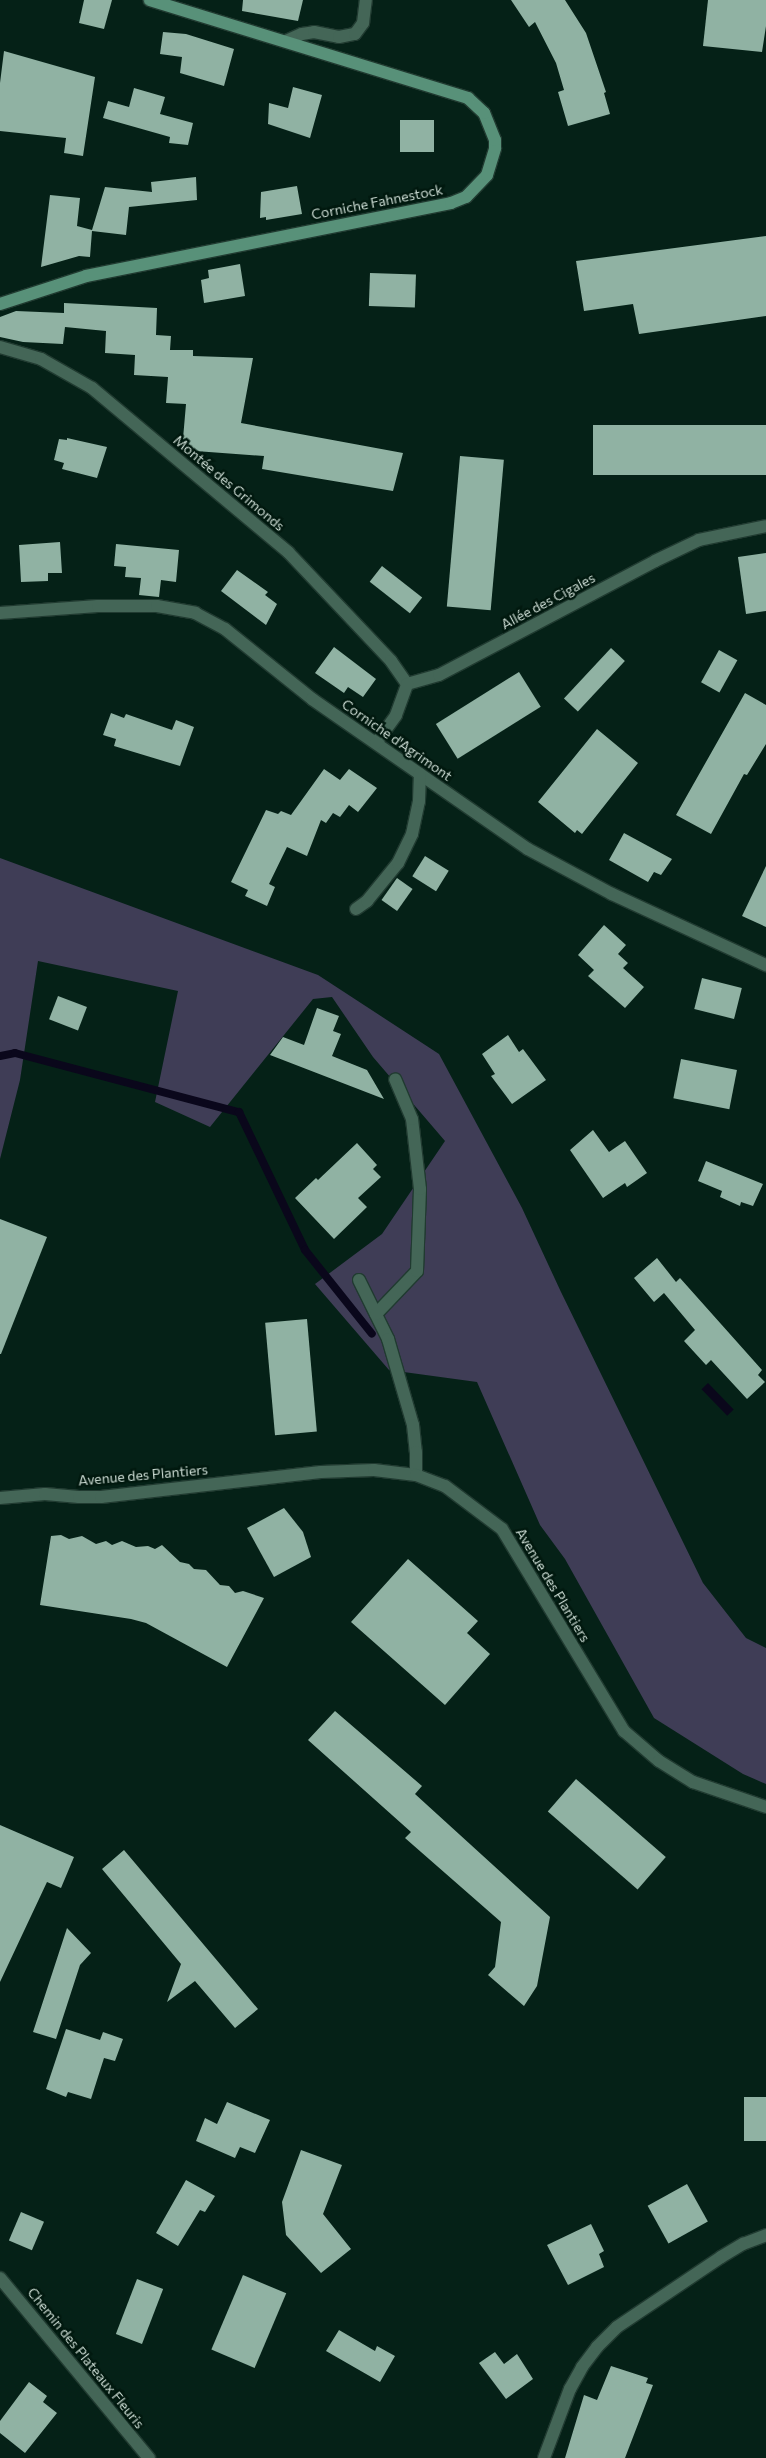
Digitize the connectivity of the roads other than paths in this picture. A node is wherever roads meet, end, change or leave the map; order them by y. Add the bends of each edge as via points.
1 (150, 0) edge
2 (366, 0) edge
3 (286, 41) junction
4 (0, 304) edge
5 (0, 347) edge
6 (766, 526) edge
7 (0, 613) edge
8 (407, 684) junction
9 (376, 743) junction
10 (420, 774) junction
11 (356, 909) dead end
12 (766, 965) edge
13 (395, 1079) dead end
14 (359, 1280) dead end
15 (376, 1314) junction
16 (416, 1475) junction
17 (0, 1498) edge
18 (766, 1807) edge
19 (766, 2236) edge
20 (0, 2278) edge
21 (149, 2458) edge
22 (544, 2458) edge

1 - 3 main road, Corniche Fahnestock
2 - 3 street via 363,24 355,34 339,36 314,32
3 - 4 main road, Corniche Fahnestock via 473,101 484,113 495,140 487,176 466,197 451,203 86,276
5 - 8 street, Montée des Grimonds via 41,359 92,388 288,552 391,661
6 - 8 street, Allée des Cigales via 699,540 439,675
7 - 9 street, Corniche d'Agrimont via 98,606 157,606 195,612 225,629 312,699
8 - 9 street via 396,715
9 - 10 street, Corniche d'Agrimont
10 - 11 street via 420,801 412,834 398,863 367,901
10 - 12 street, Corniche d'Agrimont via 528,849 612,894
13 - 15 street via 412,1119 420,1189 417,1271
14 - 15 street
15 - 16 street via 388,1339 413,1425
16 - 17 street, Avenue des Plantiers via 374,1470 321,1472 101,1497 45,1494
16 - 18 street, Avenue des Plantiers via 445,1486 502,1529 624,1731 659,1760 693,1782
19 - 22 street via 721,2257 616,2327 582,2367 570,2389
20 - 21 street, Chemin des Plateaux Fleuris

